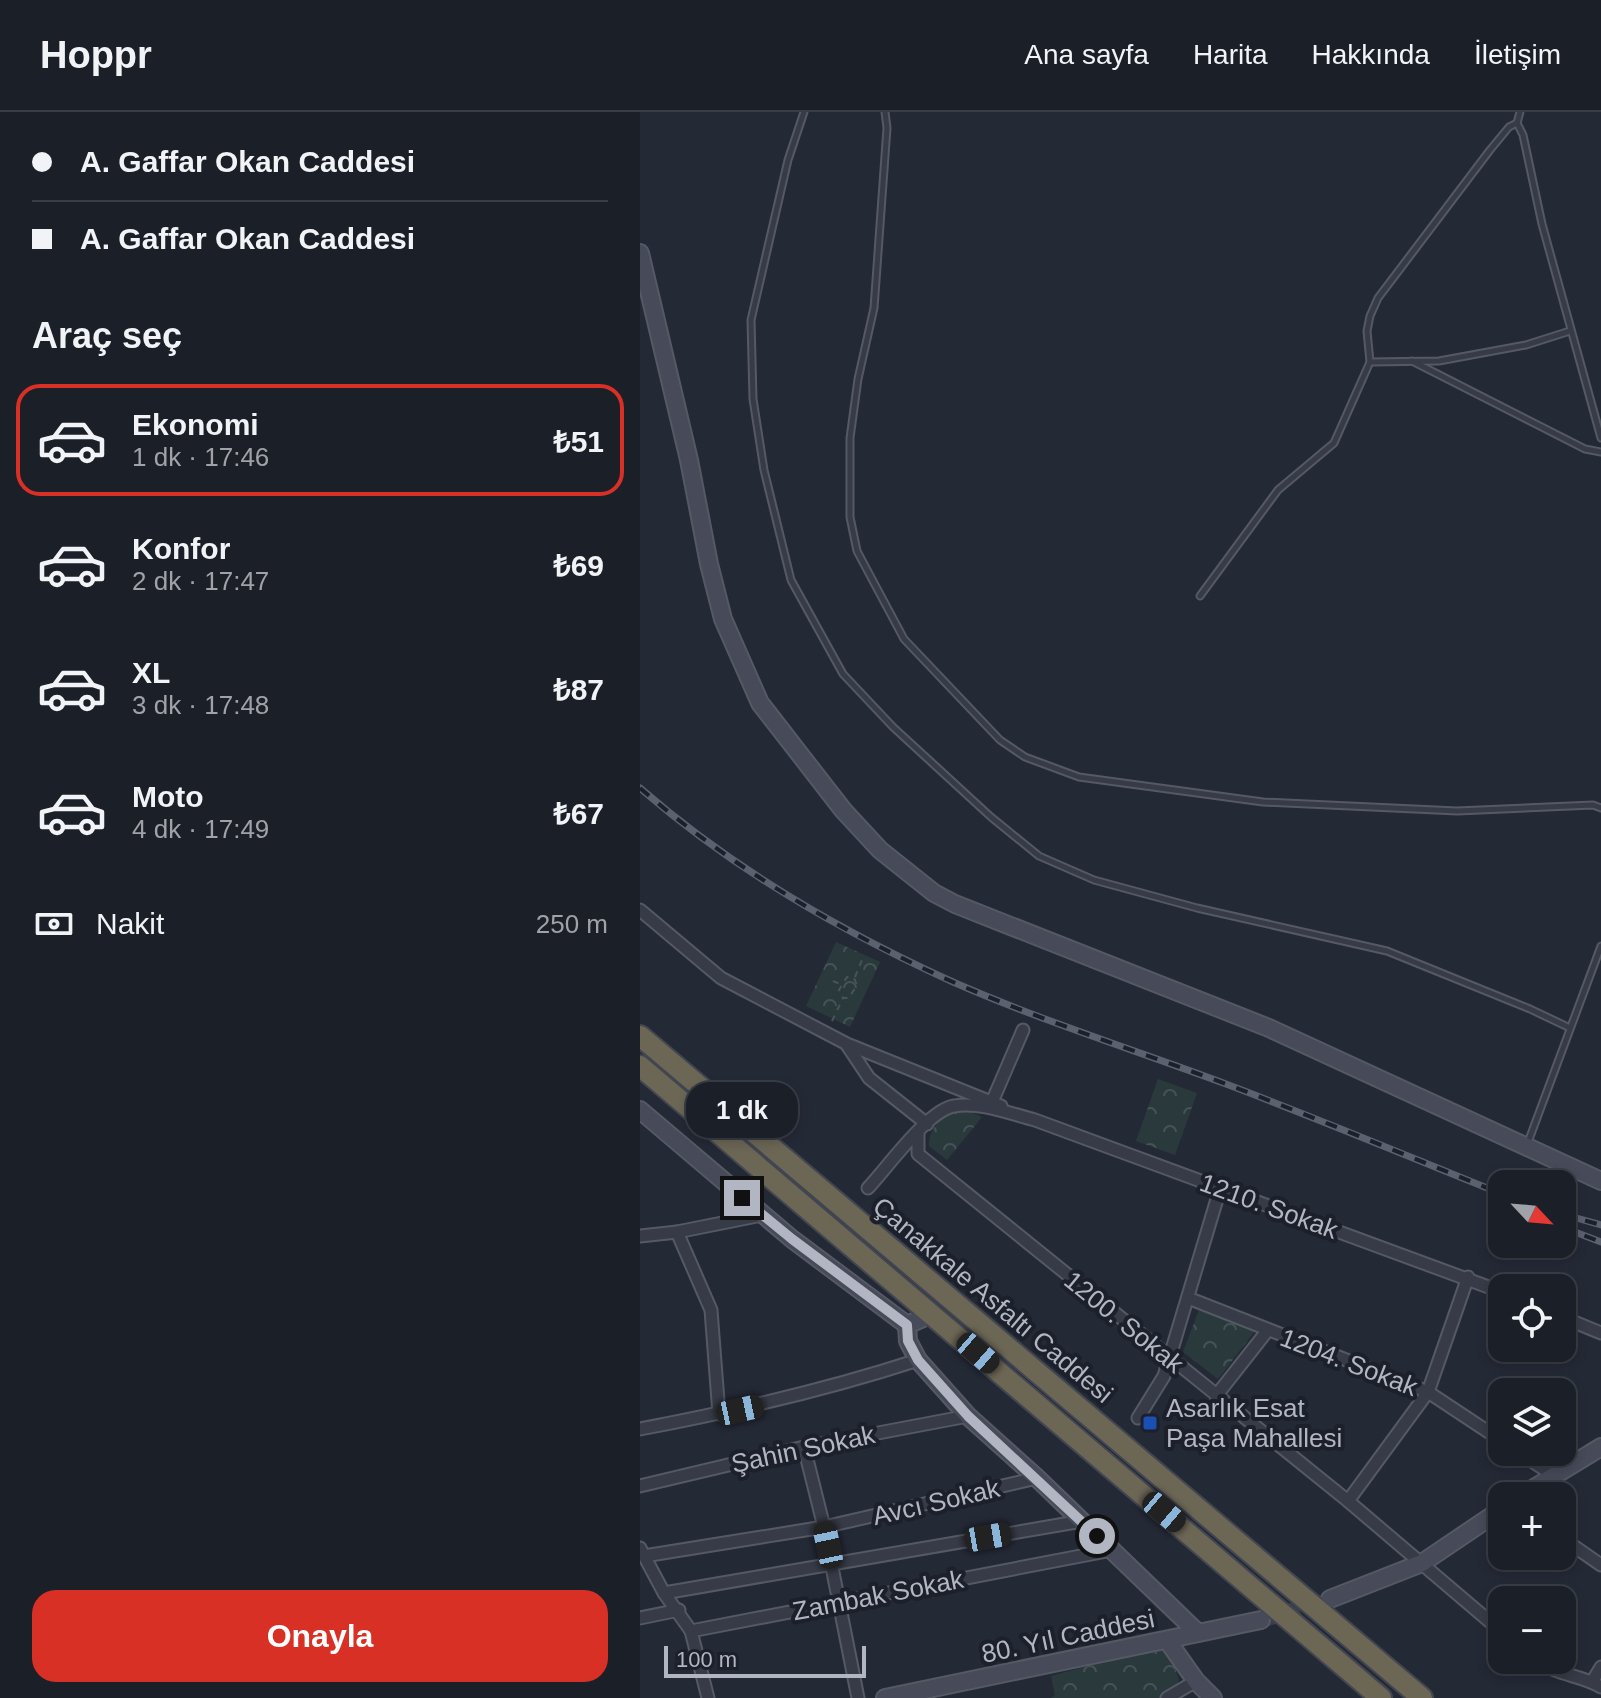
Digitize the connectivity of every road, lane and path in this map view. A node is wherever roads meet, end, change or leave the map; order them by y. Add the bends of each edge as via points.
1 (804, 112) edge
2 (885, 112) edge
3 (1520, 112) edge
4 (1517, 123) junction
5 (640, 253) edge
6 (1570, 331) junction
7 (1412, 361) junction
8 (1370, 362) junction
9 (1601, 438) edge
10 (1601, 452) edge
11 (1200, 596) dead end
12 (1601, 808) edge
13 (640, 910) edge
14 (1601, 946) edge
15 (862, 960) dead end
16 (854, 978) junction
17 (833, 981) dead end
18 (841, 985) junction
19 (843, 998) junction
20 (1570, 1028) junction
21 (1023, 1030) dead end
22 (826, 1033) junction
23 (640, 1036) edge
24 (847, 1044) junction
25 (640, 1066) edge
26 (992, 1102) junction
27 (640, 1110) edge
28 (1035, 1120) junction
29 (923, 1128) junction
30 (1527, 1146) junction
31 (1601, 1181) edge
32 (868, 1188) dead end
33 (1220, 1189) junction
34 (762, 1215) junction
35 (677, 1232) junction
36 (640, 1236) edge
37 (1468, 1277) junction
38 (1488, 1286) edge
39 (1188, 1298) junction
40 (932, 1314) junction
41 (1576, 1323) edge
42 (907, 1325) junction
43 (1268, 1330) junction
44 (1601, 1333) edge
45 (1170, 1359) junction
46 (918, 1360) junction
47 (1428, 1392) junction
48 (1216, 1396) junction
49 (719, 1414) junction
50 (968, 1416) junction
51 (1138, 1418) dead end
52 (640, 1429) edge
53 (1488, 1432) edge
54 (804, 1447) junction
55 (1601, 1447) edge
56 (1539, 1466) edge
57 (1553, 1475) junction
58 (1037, 1478) junction
59 (1542, 1482) edge
60 (640, 1486) edge
61 (1348, 1501) junction
62 (1488, 1518) edge
63 (1082, 1521) junction
64 (824, 1527) junction
65 (1576, 1548) edge
66 (1112, 1550) junction
67 (642, 1552) edge
68 (831, 1563) junction
69 (1422, 1563) junction
70 (1601, 1565) edge
71 (664, 1593) junction
72 (1330, 1599) tunnel mouth
73 (837, 1603) junction
74 (679, 1610) junction
75 (640, 1618) edge
76 (1261, 1620) tunnel mouth
77 (1488, 1620) edge
78 (691, 1631) junction
79 (1198, 1633) junction
80 (1167, 1640) junction
81 (1601, 1667) edge
82 (1568, 1674) edge
83 (1196, 1681) junction
84 (1597, 1684) edge
85 (708, 1698) edge
86 (858, 1698) edge
87 (885, 1698) edge
88 (1167, 1698) edge
89 (1213, 1698) edge
90 (1381, 1698) edge
91 (1422, 1698) edge

1 - 20 lane via 751,320 753,399 791,580 843,674 893,727 1039,856 1094,880 1387,951
2 - 12 lane via 874,308 850,438 850,517 857,551 904,639 1000,740 1025,757 1079,777 1263,802 1457,811
3 - 4 lane
4 - 6 lane
4 - 8 lane via 1490,150 1378,298 1367,331
5 - 30 street via 723,619 760,703 880,850 955,904 1235,1014
6 - 7 lane via 1526,345
6 - 9 lane
7 - 8 lane
7 - 10 lane via 1585,449
8 - 11 lane via 1334,443 1278,490
13 - 22 street, 1210. Sokak via 721,978
14 - 20 lane
15 - 16 path
16 - 18 path via 847,977
16 - 19 path via 857,992
17 - 18 path
18 - 19 path
19 - 22 path
20 - 30 lane
21 - 26 street
22 - 24 street, 1210. Sokak
23 - 91 highway, Çanakkale Asfaltı Caddesi
24 - 26 street, 1210. Sokak
24 - 29 street via 869,1078
25 - 40 highway, Çanakkale Asfaltı Caddesi
26 - 28 street, 1210. Sokak
27 - 34 street
28 - 29 street, 1210. Sokak via 974,1105 952,1106
28 - 33 street, 1210. Sokak
29 - 32 street, 1210. Sokak
29 - 45 street, 1200. Sokak via 918,1154
30 - 31 street
33 - 37 street, 1210. Sokak
33 - 39 street
34 - 35 street
34 - 42 street
35 - 36 street
35 - 49 street via 711,1310
37 - 38 street, 1210. Sokak
37 - 47 street
39 - 43 street, 1204. Sokak
39 - 45 street
40 - 42 street
40 - 90 highway, Çanakkale Asfaltı Caddesi
41 - 44 street
42 - 46 street
43 - 47 street, 1204. Sokak
43 - 48 street
45 - 48 street, 1200. Sokak
45 - 51 street
46 - 49 street
46 - 50 street
47 - 53 street, 1204. Sokak
47 - 61 street
48 - 61 street, 1200. Sokak
49 - 52 street
50 - 54 street, Şahin Sokak
50 - 58 street
54 - 60 street, Şahin Sokak
54 - 64 street
55 - 57 street
56 - 57 street
57 - 59 street
58 - 63 street
58 - 64 street, Avcı Sokak
61 - 69 street, 1200. Sokak
62 - 69 street
63 - 66 street
63 - 68 street
64 - 67 street, Avcı Sokak
64 - 68 street
65 - 70 street
66 - 73 street, Zambak Sokak
66 - 79 street
67 - 71 street
68 - 71 street
68 - 73 street
69 - 72 street
69 - 77 street, 1200. Sokak
71 - 74 street
73 - 78 street, Zambak Sokak
73 - 86 street
74 - 75 street
74 - 78 street
76 - 79 street, 80. Yıl Caddesi
78 - 85 street
79 - 80 street, 80. Yıl Caddesi
80 - 83 street
80 - 87 street, 80. Yıl Caddesi
81 - 84 street
82 - 84 street
83 - 88 street
83 - 89 street

